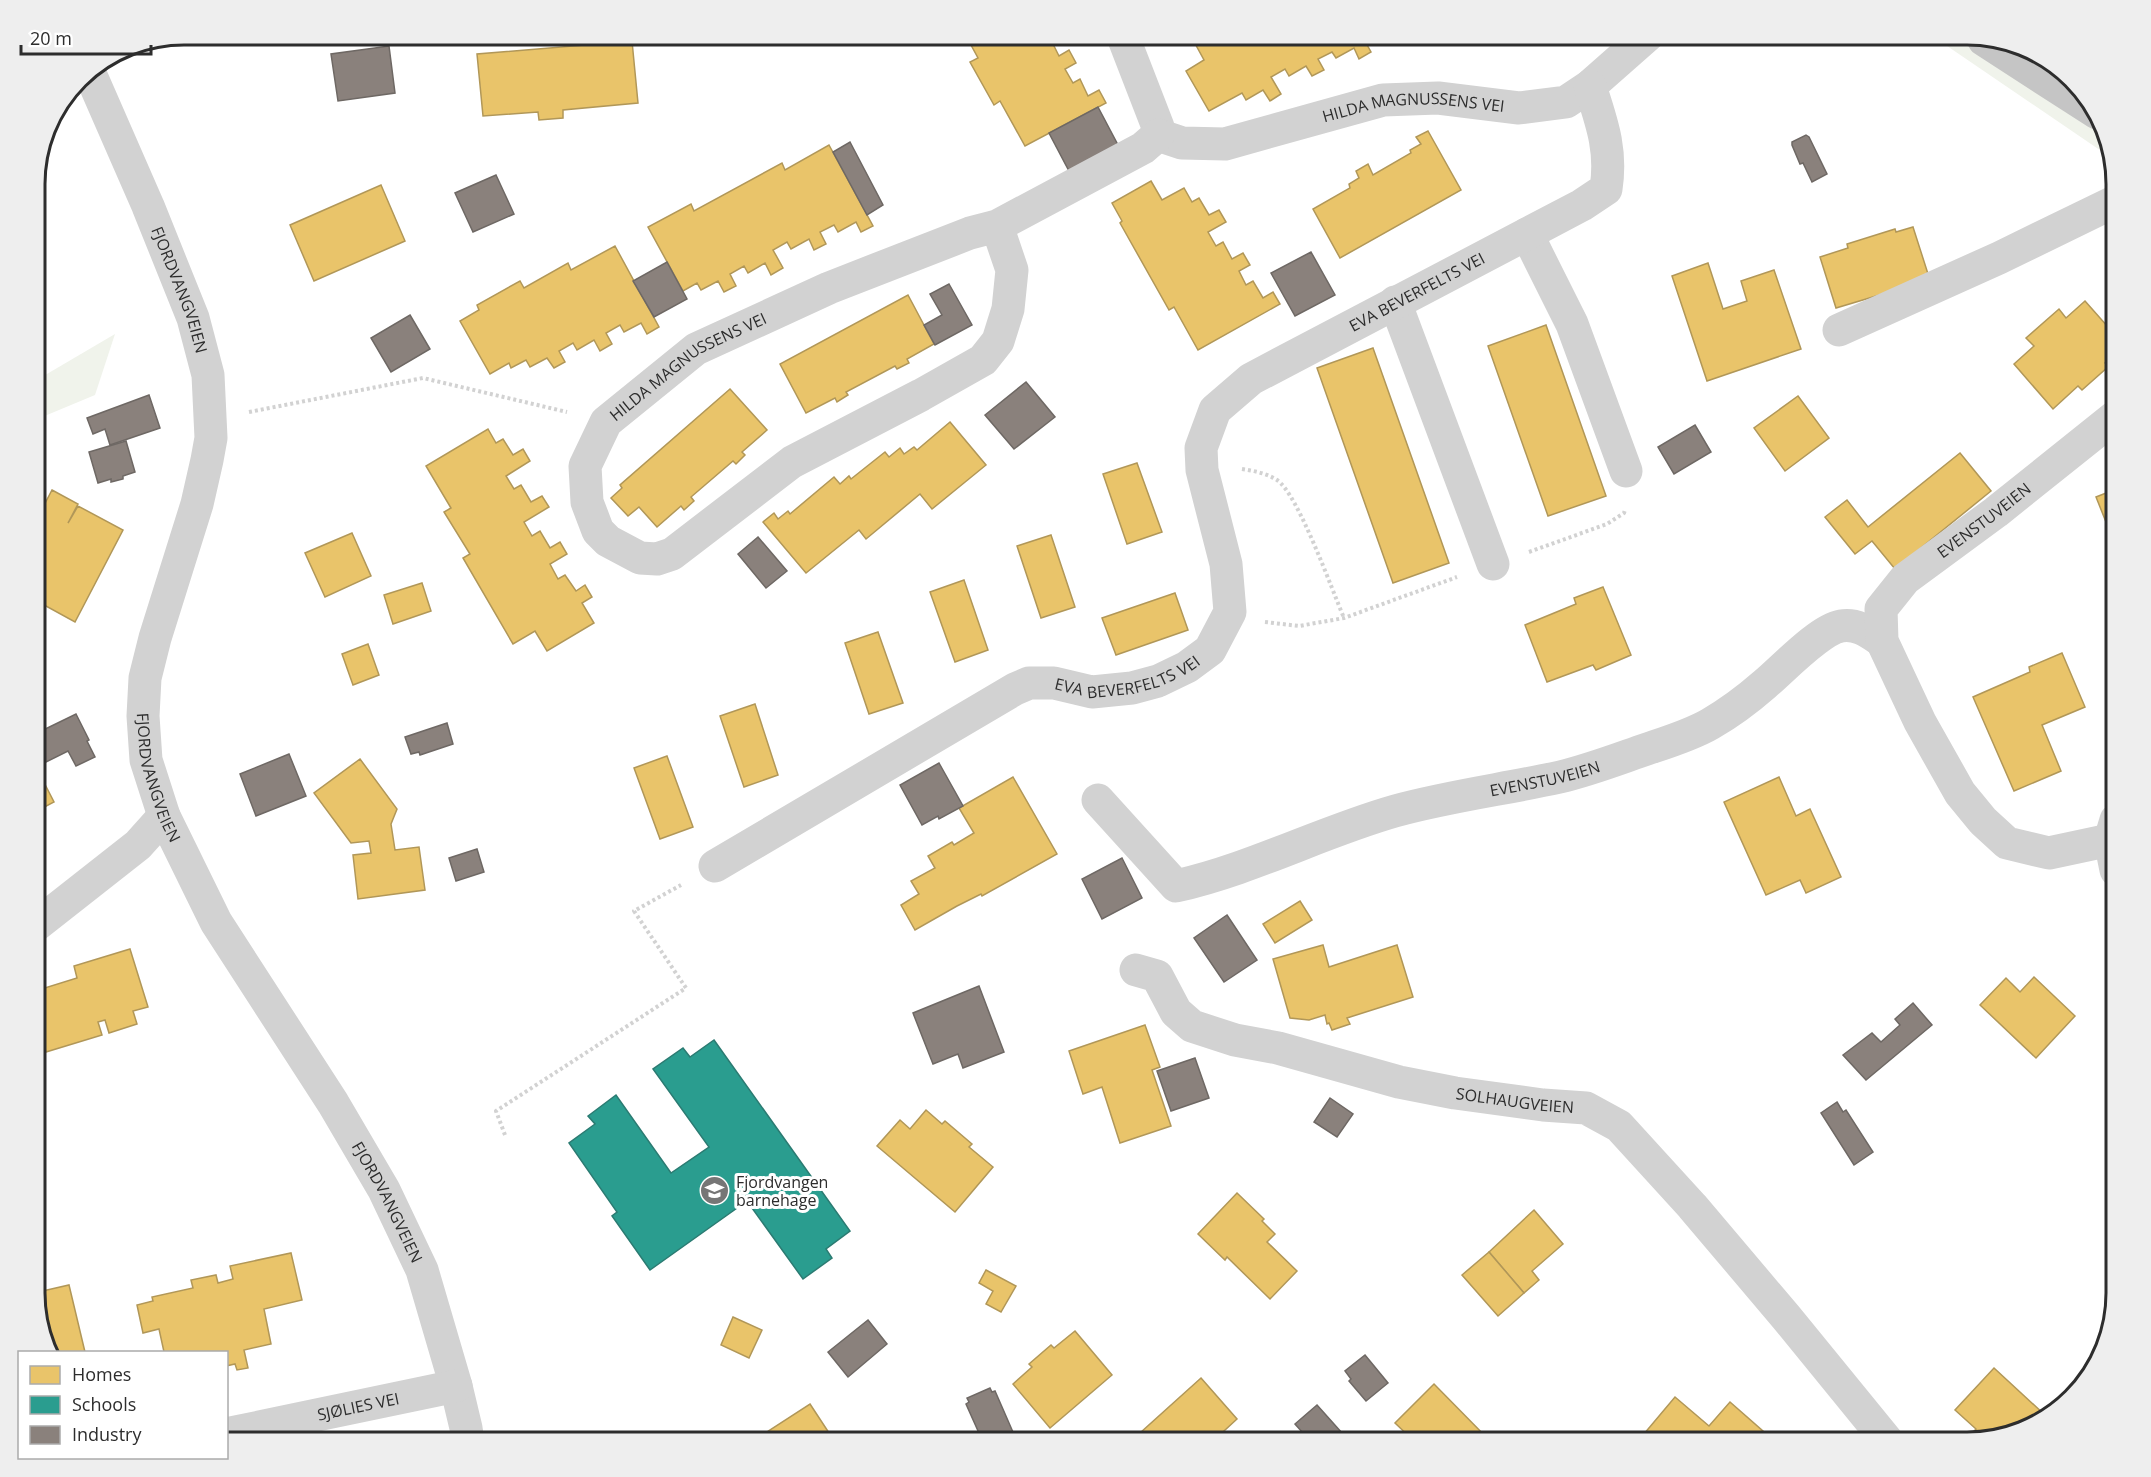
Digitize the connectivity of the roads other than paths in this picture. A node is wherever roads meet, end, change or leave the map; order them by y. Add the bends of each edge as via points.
1 (1126, 45) edge
2 (1637, 45) edge
3 (2000, 49) edge
4 (92, 79) edge
5 (1590, 86) junction
6 (2079, 101) edge
7 (1158, 135) junction
8 (2106, 206) edge
9 (997, 226) junction
10 (1527, 234) junction
11 (1395, 302) junction
12 (1839, 330) dead end
13 (2106, 424) edge
14 (1626, 471) road end
15 (1493, 564) road end
16 (1882, 641) junction
17 (1098, 800) dead end
18 (164, 816) junction
19 (2106, 845) edge
20 (715, 866) road end
21 (45, 918) edge
22 (1136, 970) dead end
23 (456, 1386) junction
24 (236, 1432) edge
25 (467, 1432) edge
26 (1879, 1432) edge

1 - 7 street
2 - 5 street, HILDA MAGNUSSENS VEI
3 - 6 main road
4 - 18 street, FJORDVANGVEIEN via 193,318 208,375 211,438 196,504 145,678 146,760
5 - 7 street, HILDA MAGNUSSENS VEI via 1566,102 1519,108 1438,98 1383,100 1225,144 1182,143
5 - 10 street, EVA BEVERFELTS VEI via 1607,139 1606,189
7 - 9 street, HILDA MAGNUSSENS VEI via 1143,148
8 - 12 street
9 - 9 street, HILDA MAGNUSSENS VEI via 1012,270 1008,309 998,341 983,360 792,462 672,554 657,559 640,558 597,531 586,502 585,466 606,422 696,350 829,288
10 - 11 street, EVA BEVERFELTS VEI
10 - 14 street via 1572,324
11 - 15 street
11 - 20 street, EVA BEVERFELTS VEI via 1251,379 1215,410 1201,448 1202,470 1226,564 1230,612 1210,650 1158,681 1132,688 1092,692 1054,682 1029,683 1015,689
13 - 16 street, EVENSTUVEIEN via 1905,579 1881,609
16 - 17 street, EVENSTUVEIEN via 1860,627 1840,626 1822,635 1764,685 1709,724 1667,742 1562,776 1387,814 1211,878 1176,886
16 - 19 street, EVENSTUVEIEN via 1920,722 1960,793 2007,843 2049,853
18 - 21 street via 138,845
18 - 23 street, FJORDVANGVEIEN via 216,922 384,1190 422,1270
22 - 26 street, SOLHAUGVEIEN via 1157,976 1176,1012 1192,1026 1235,1040 1399,1082 1532,1104 1586,1108 1619,1126 1692,1206
23 - 24 street, SJØLIES VEI
23 - 25 street, FJORDVANGVEIEN

